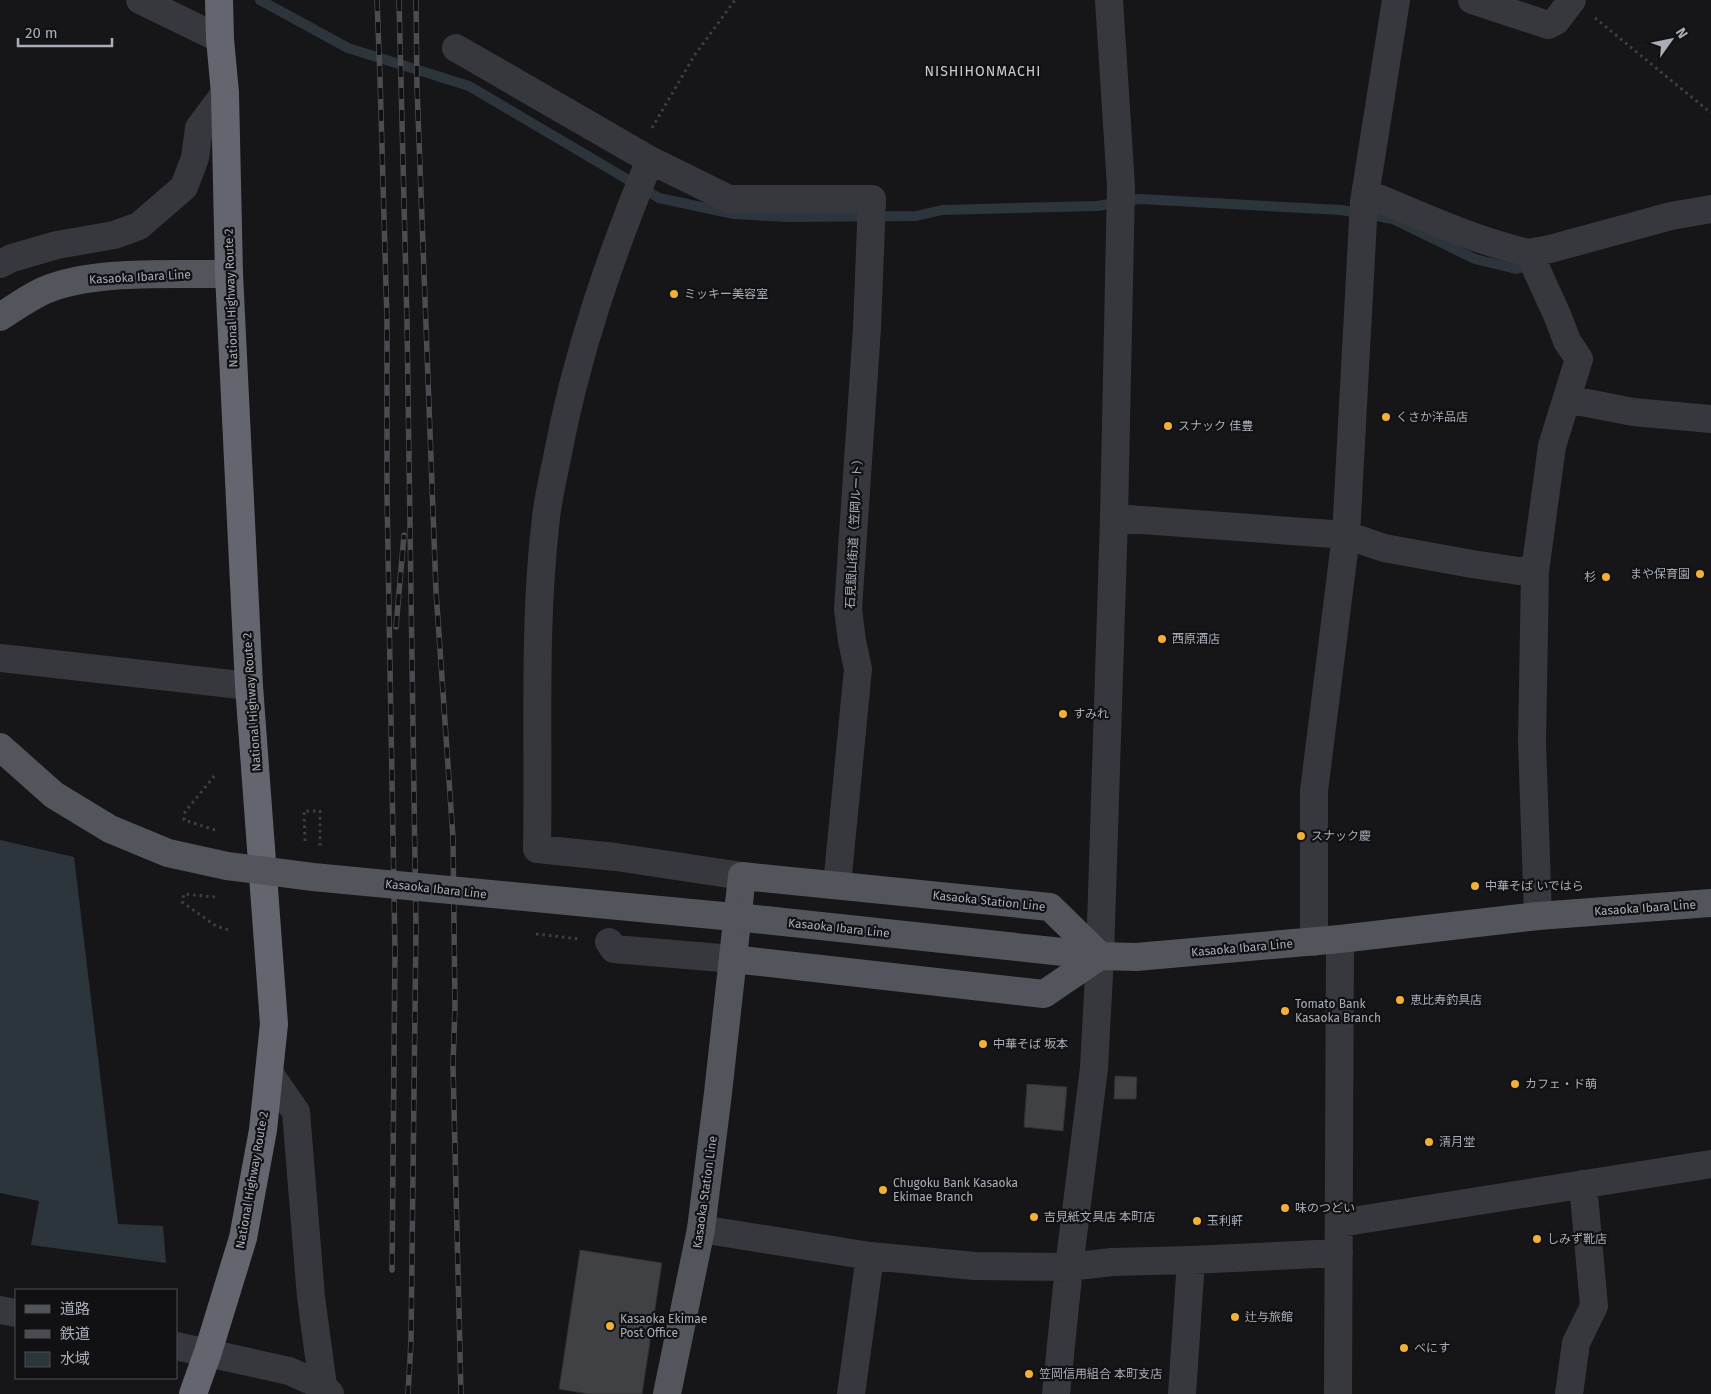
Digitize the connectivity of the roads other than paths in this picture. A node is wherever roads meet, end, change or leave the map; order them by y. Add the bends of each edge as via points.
1 (140, 0) edge
2 (218, 0) edge
3 (1109, 0) edge
4 (1396, 0) edge
5 (1472, 0) edge
6 (1580, 6) edge
7 (220, 39) junction
8 (456, 48) dead end
9 (225, 93) junction
10 (647, 159) junction
11 (1364, 207) junction
12 (1711, 209) edge
13 (1533, 261) junction
14 (0, 264) edge
15 (229, 274) junction
16 (0, 317) edge
17 (1567, 399) junction
18 (1711, 419) edge
19 (1114, 518) junction
20 (1346, 535) junction
21 (1535, 570) junction
22 (0, 658) edge
23 (250, 686) junction
24 (0, 747) edge
25 (742, 876) junction
26 (837, 885) junction
27 (1711, 903) edge
28 (1538, 916) junction
29 (1327, 941) junction
30 (609, 942) road end
31 (1100, 956) junction
32 (733, 959) junction
33 (268, 1073) junction
34 (1711, 1164) edge
35 (1583, 1184) junction
36 (1340, 1223) junction
37 (701, 1229) junction
38 (1339, 1253) junction
39 (870, 1256) junction
40 (1191, 1260) junction
41 (1068, 1267) junction
42 (0, 1310) edge
43 (15, 1313) edge
44 (178, 1346) edge
45 (208, 1352) junction
46 (326, 1390) edge
47 (193, 1394) edge
48 (667, 1394) edge
49 (851, 1394) edge
50 (1056, 1394) edge
51 (1182, 1394) edge
52 (1338, 1394) edge
53 (1568, 1394) edge

1 - 7 street
2 - 7 highway, National Highway Route 2
3 - 19 street via 1122,186
4 - 11 street
5 - 6 street via 1548,25
7 - 9 highway, National Highway Route 2
8 - 10 street
9 - 14 street via 199,128 195,158 184,187 139,226 114,235 57,245
9 - 15 highway, National Highway Route 2
10 - 25 street via 586,337 561,436 546,516 538,599 537,849
10 - 26 street, 石見銀山街道（笠岡ルート） via 729,199 872,199 867,328 848,609 858,669
11 - 13 street via 1462,233
11 - 20 street
12 - 13 street via 1671,216 1550,249
13 - 17 street via 1567,341 1579,359
15 - 16 main road, Kasaoka Ibara Line via 135,275 73,282 44,291
15 - 23 highway, National Highway Route 2
17 - 18 street via 1633,412
17 - 21 street via 1552,446
19 - 20 street
19 - 31 street
20 - 21 street via 1384,548 1519,571
20 - 29 street via 1314,792
21 - 28 street via 1532,742
22 - 23 street
23 - 33 highway, National Highway Route 2 via 274,1024
24 - 31 main road, Kasaoka Ibara Line, bridge via 54,795 110,829 168,854 227,866
25 - 26 main road, Kasaoka Station Line
25 - 32 main road, Kasaoka Station Line
26 - 31 main road, Kasaoka Station Line via 1050,907
27 - 28 main road, Kasaoka Ibara Line
28 - 29 main road, Kasaoka Ibara Line
29 - 31 main road, Kasaoka Ibara Line via 1136,957
29 - 36 street
30 - 32 street via 614,949
31 - 32 main road via 1044,994
31 - 41 street via 1094,1068
32 - 37 main road, Kasaoka Station Line
33 - 45 highway, National Highway Route 2 via 263,1130 243,1238
33 - 46 street via 296,1112 311,1297
34 - 35 street
35 - 36 street
35 - 53 street via 1594,1306 1576,1343
36 - 38 street
37 - 39 street
37 - 48 main road, Kasaoka Station Line
38 - 40 street
38 - 52 street
39 - 41 street via 975,1266
39 - 49 street
40 - 41 street
40 - 51 street
41 - 50 street
42 - 43 street
44 - 45 street
45 - 46 street via 289,1371
45 - 47 highway, National Highway Route 2

